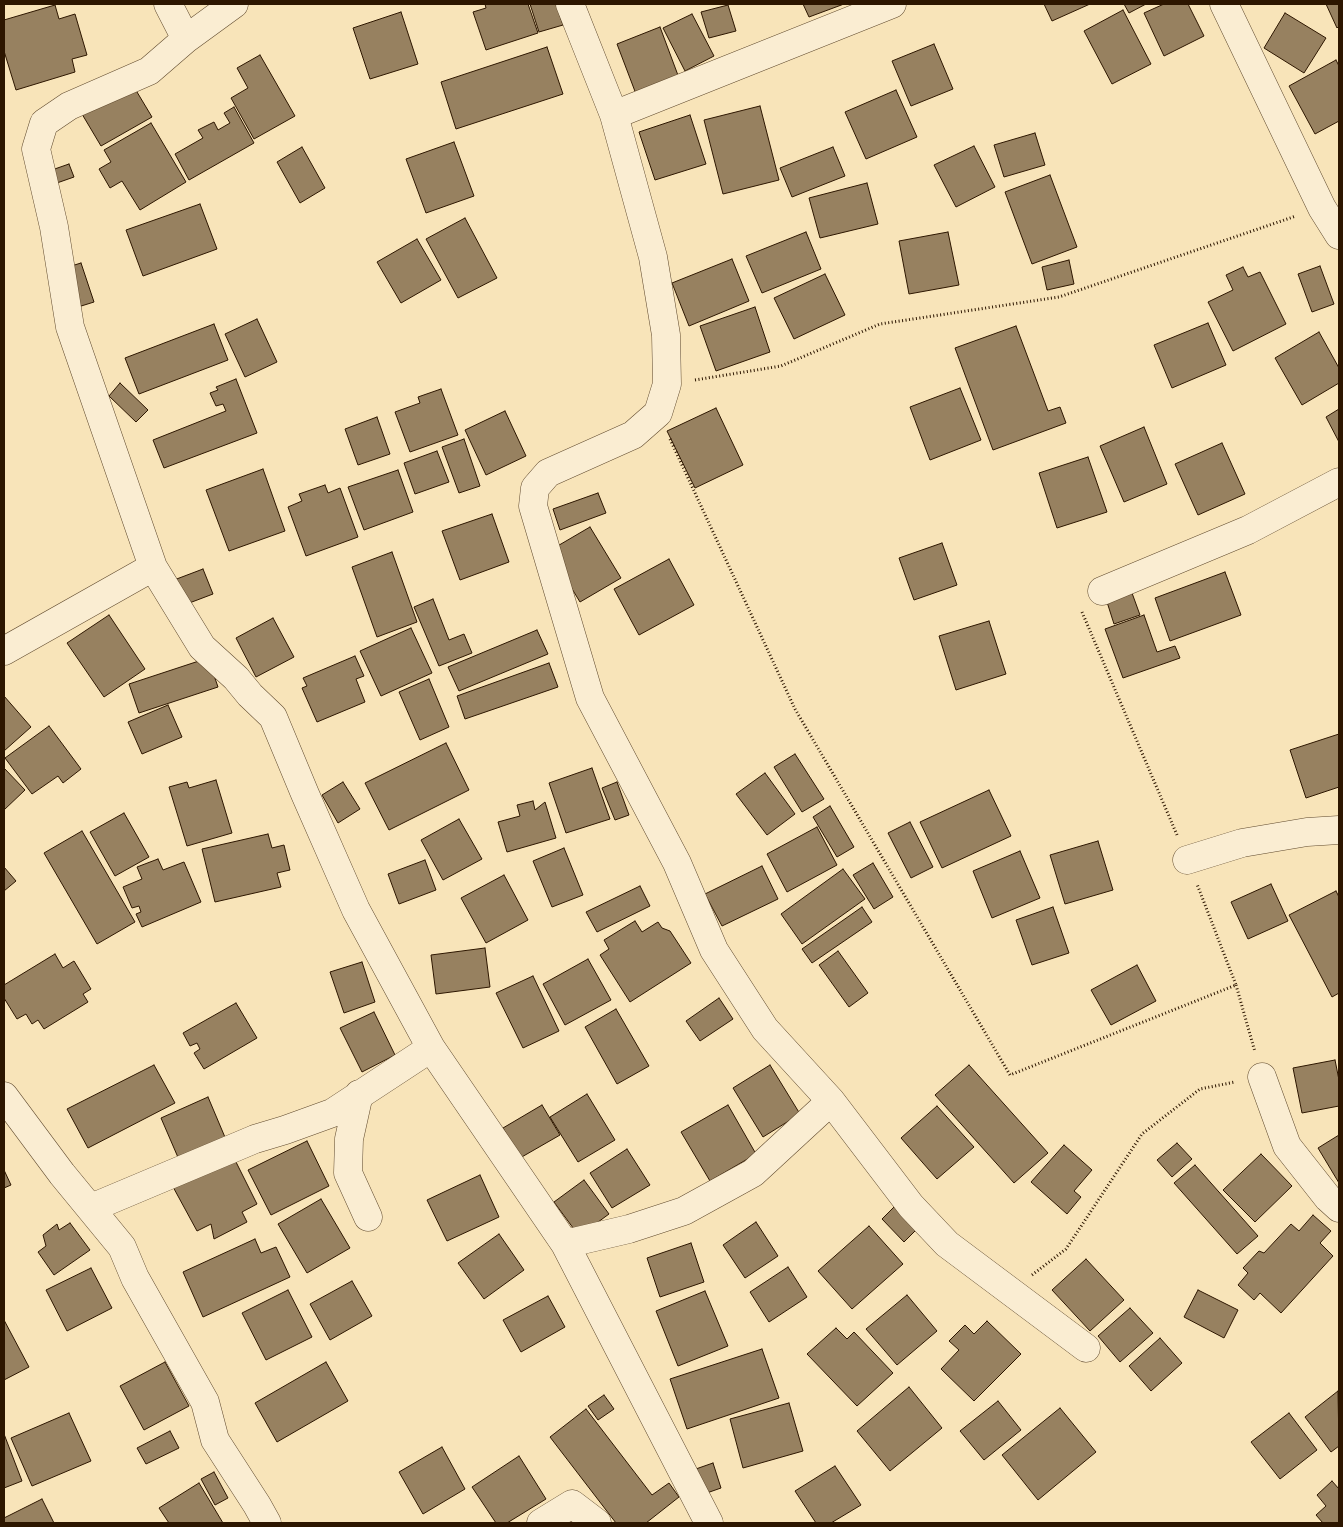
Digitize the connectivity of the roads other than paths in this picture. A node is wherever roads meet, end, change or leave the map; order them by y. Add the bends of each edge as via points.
1 (168, 4) edge
2 (234, 4) edge
3 (570, 4) edge
4 (892, 4) edge
5 (1224, 4) edge
6 (186, 39) junction
7 (614, 115) junction
8 (1339, 235) edge
9 (1339, 482) edge
10 (153, 567) junction
11 (1102, 591) road end
12 (4, 651) edge
13 (1339, 830) edge
14 (1187, 860) road end
15 (431, 1048) junction
16 (1262, 1076) road end
17 (359, 1094) junction
18 (4, 1096) edge
19 (831, 1101) junction
20 (91, 1208) junction
21 (1339, 1208) edge
22 (368, 1217) dead end
23 (565, 1244) junction
24 (1086, 1348) dead end
25 (707, 1522) edge
26 (267, 1523) edge
27 (541, 1523) edge
28 (597, 1523) edge

1 - 6 street
2 - 6 street
3 - 7 street
4 - 7 street
5 - 8 street via 1322,208
6 - 10 street via 150,71 69,106 44,123 36,149 54,227 70,327
7 - 19 street via 653,257 666,335 667,384 658,413 633,435 548,472 535,488 534,506 590,698 677,863 714,950 765,1029
9 - 11 street via 1248,530
10 - 12 street
10 - 15 street via 202,647 273,717 356,910
13 - 14 street via 1242,843
15 - 17 street
15 - 23 street
16 - 21 street via 1287,1146
17 - 20 street via 332,1113 255,1139
17 - 22 street via 349,1139 348,1173
18 - 20 street
19 - 23 street via 753,1173 684,1211 629,1229
19 - 24 street via 911,1206 947,1244
20 - 26 street via 122,1247 135,1278 205,1402 215,1440
23 - 25 street
27 - 28 street via 572,1504

